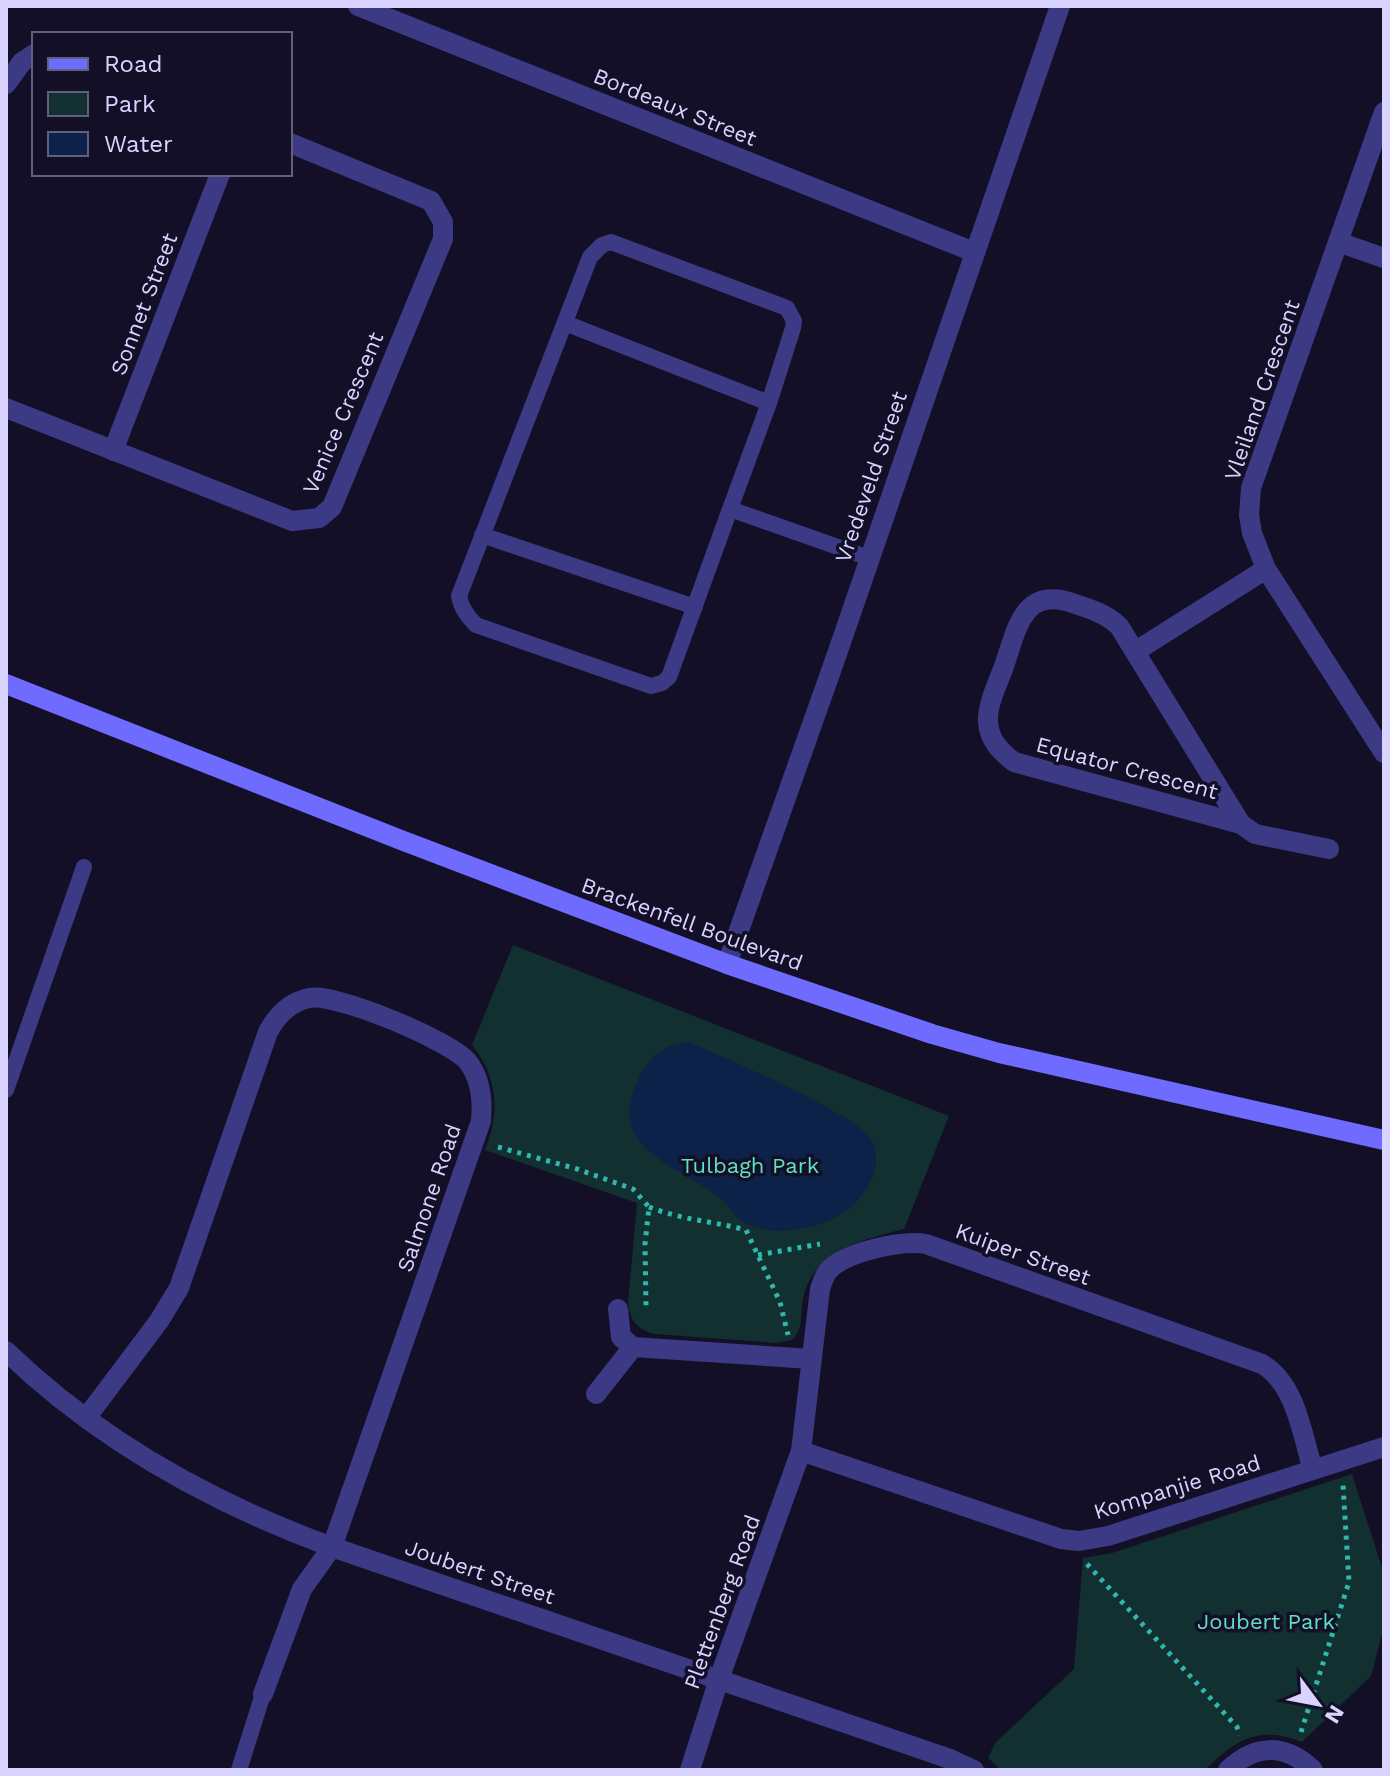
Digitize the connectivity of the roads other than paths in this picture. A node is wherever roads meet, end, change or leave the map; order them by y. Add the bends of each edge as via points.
1 (358, 6) edge
2 (1060, 6) edge
3 (32, 55) edge
4 (6, 84) edge
5 (1384, 112) edge
6 (292, 144) edge
7 (219, 176) edge
8 (1338, 242) junction
9 (974, 252) junction
10 (1384, 258) edge
11 (565, 323) junction
12 (769, 403) junction
13 (6, 408) edge
14 (113, 451) junction
15 (730, 509) junction
16 (482, 535) junction
17 (869, 558) junction
18 (1266, 569) junction
19 (695, 607) junction
20 (1136, 651) junction
21 (6, 684) edge
22 (1384, 753) edge
23 (1241, 824) junction
24 (1329, 849) dead end
25 (84, 867) dead end
26 (727, 964) junction
27 (6, 1090) edge
28 (1384, 1140) edge
29 (618, 1309) dead end
30 (642, 1347) junction
31 (6, 1351) edge
32 (811, 1359) junction
33 (596, 1394) dead end
34 (86, 1418) junction
35 (1384, 1447) edge
36 (801, 1451) junction
37 (1313, 1470) junction
38 (332, 1547) junction
39 (719, 1679) junction
40 (263, 1694) joint
41 (1235, 1764) edge
42 (239, 1770) edge
43 (690, 1770) edge
44 (974, 1770) edge
45 (1313, 1770) edge

1 - 9 street, Bordeaux Street
2 - 9 street, Vredeveld Street
3 - 4 street
5 - 8 street, Vleiland Crescent
6 - 14 street, Venice Crescent via 431,201 443,222 443,239 332,507 319,518 292,521
7 - 14 street, Sonnet Street
8 - 10 street
8 - 18 street, Vleiland Crescent via 1251,488 1252,533
9 - 17 street, Vredeveld Street
11 - 12 lane
11 - 12 lane via 590,257 611,242 787,308 793,328
11 - 16 lane
12 - 15 lane
13 - 14 street, Venice Crescent
15 - 17 lane
15 - 19 lane
16 - 19 lane
16 - 19 lane via 459,596 476,625 651,686 669,677
17 - 26 street, Vredeveld Street
18 - 20 street
18 - 22 street, Vleiland Crescent
20 - 23 street, Equator Crescent
20 - 23 street, Equator Crescent via 1104,614 1062,599 1037,602 1022,615 988,712 994,743 1014,762
21 - 26 street, Brackenfell Boulevard
23 - 24 street, Equator Crescent via 1255,834
25 - 27 lane
26 - 28 street, Brackenfell Boulevard via 999,1053
29 - 30 street via 621,1337
30 - 32 street
30 - 33 street
31 - 34 street, Joubert Street
32 - 36 street, Kuiper Street
32 - 37 street, Kuiper Street via 823,1279 836,1264 898,1243 926,1244 1262,1364 1287,1388
34 - 38 street, Joubert Street via 224,1503
34 - 38 street, Salmone Road via 179,1288 268,1032 285,1009 309,998 332,998 440,1040 475,1073 483,1104
35 - 37 street, Kompanjie Road
36 - 37 street, Kompanjie Road via 1079,1541
36 - 39 street, Plettenberg Road
38 - 39 street, Joubert Street
38 - 40 street, Salmone Road via 302,1589
39 - 43 street, Plettenberg Road
39 - 44 street, Joubert Street
40 - 42 lane
41 - 45 street via 1265,1750 1293,1755

